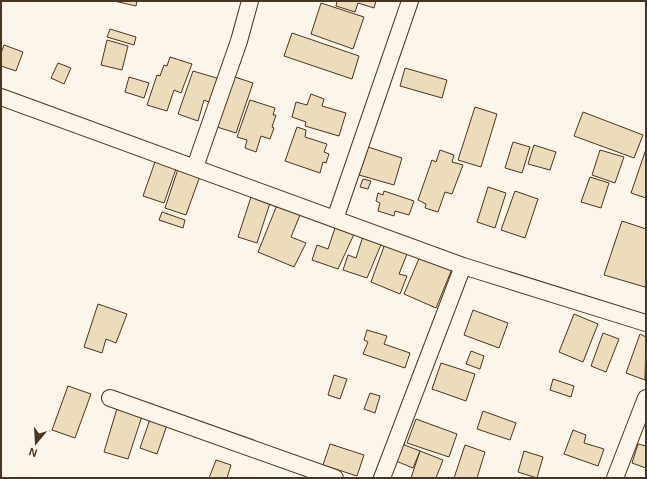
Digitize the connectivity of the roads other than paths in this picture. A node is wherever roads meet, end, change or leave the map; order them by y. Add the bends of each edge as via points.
1 (250, 1) edge
2 (410, 1) edge
3 (1, 97) edge
4 (195, 167) junction
5 (335, 219) junction
6 (463, 266) junction
7 (646, 323) edge
8 (110, 398) dead end
9 (646, 398) edge
10 (335, 478) edge
11 (382, 478) edge
12 (615, 478) edge

1 - 4 street via 239,41
2 - 5 street
3 - 4 street
4 - 5 street
5 - 6 street
6 - 7 street
6 - 11 street
8 - 10 street
9 - 12 street

